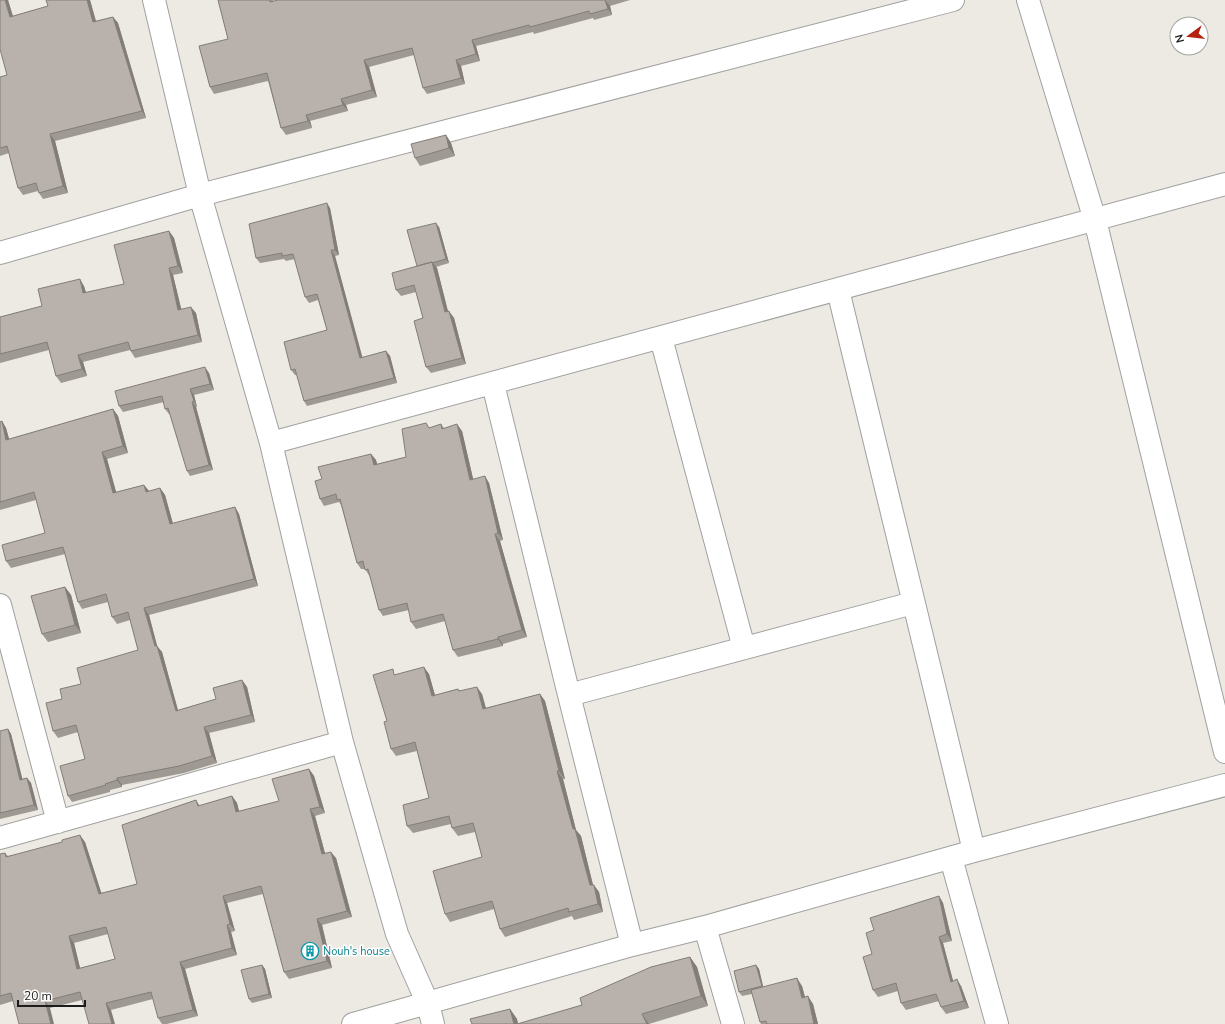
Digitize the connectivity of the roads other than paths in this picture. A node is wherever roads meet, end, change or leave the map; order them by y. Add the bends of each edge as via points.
1 (154, 0) edge
2 (953, 0) edge
3 (1028, 0) edge
4 (1225, 184) edge
5 (200, 195) junction
6 (1095, 220) junction
7 (0, 253) edge
8 (838, 290) junction
9 (661, 338) junction
10 (493, 384) junction
11 (272, 443) junction
12 (913, 603) junction
13 (0, 605) edge
14 (744, 648) junction
15 (569, 695) junction
16 (342, 742) junction
17 (1225, 752) edge
18 (1225, 785) edge
19 (58, 822) junction
20 (0, 838) edge
21 (974, 851) junction
22 (951, 858) junction
23 (705, 927) junction
24 (632, 945) junction
25 (431, 1014) edge
26 (354, 1024) edge
27 (733, 1024) edge
28 (997, 1024) edge

1 - 5 street
2 - 5 street
3 - 6 street
4 - 6 street
5 - 7 street
5 - 11 street
6 - 8 street
6 - 17 street
8 - 9 street
8 - 12 street
9 - 10 street
9 - 14 street
10 - 11 street
10 - 15 street
11 - 16 street
12 - 14 street
12 - 21 street
13 - 19 street
14 - 15 street
15 - 24 street
16 - 19 street
16 - 25 street via 397,934
18 - 21 street
19 - 20 street
21 - 22 street
22 - 23 street
22 - 28 street
23 - 24 street
23 - 27 street
24 - 25 street
25 - 26 street

